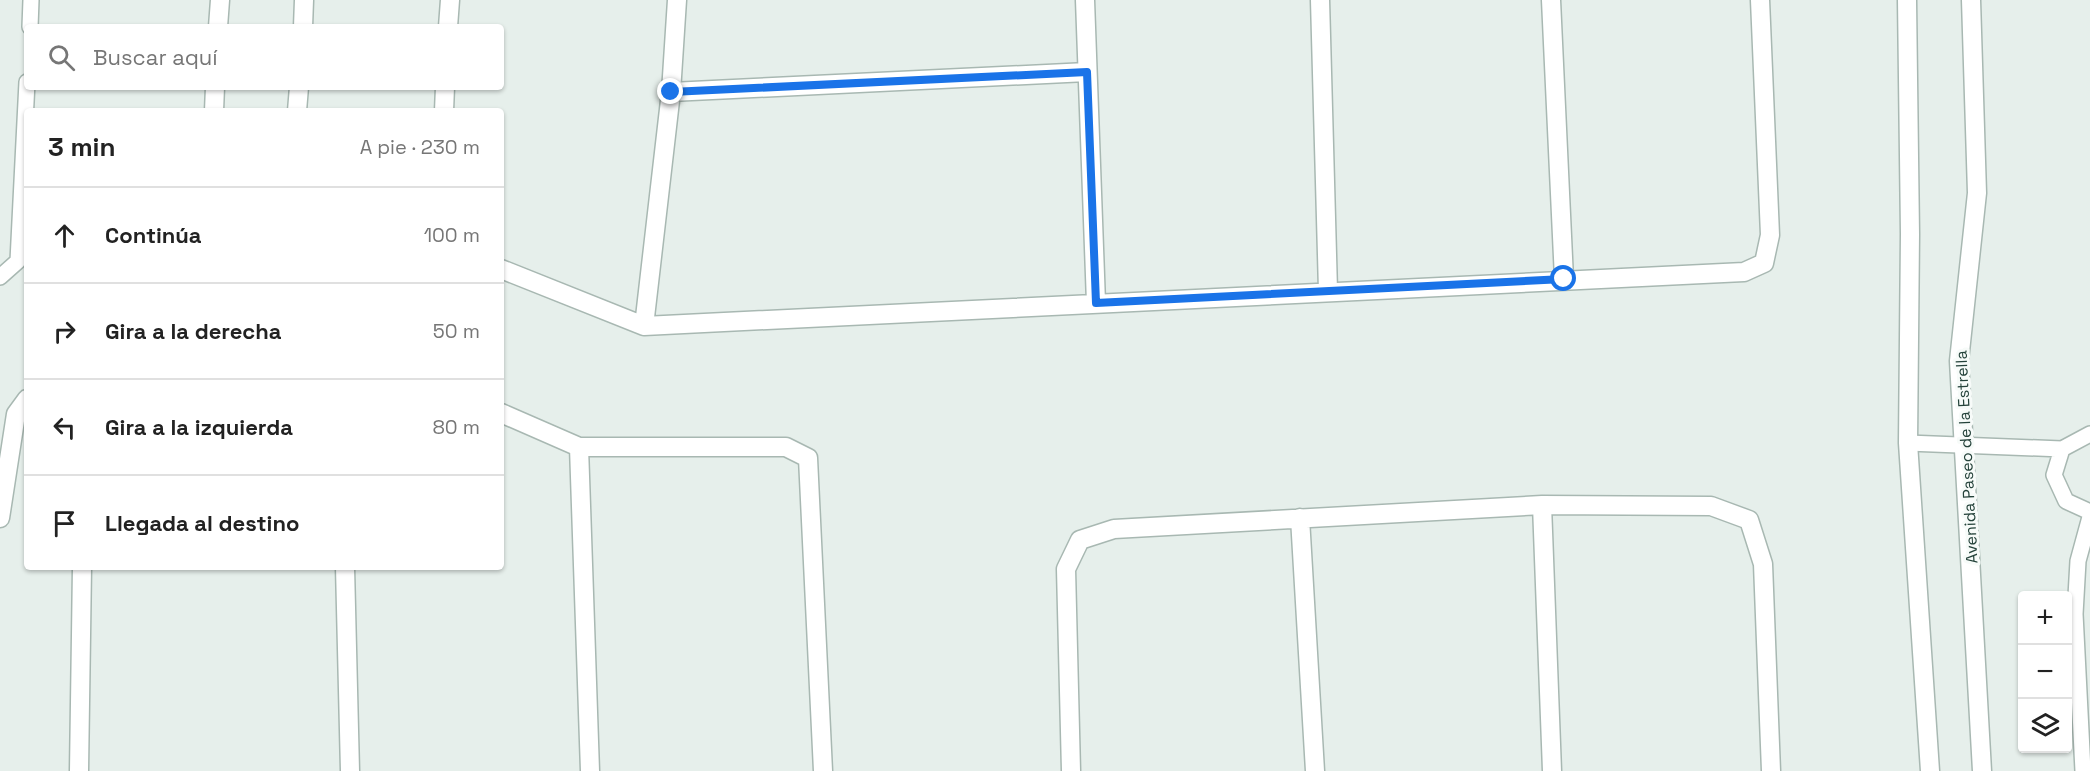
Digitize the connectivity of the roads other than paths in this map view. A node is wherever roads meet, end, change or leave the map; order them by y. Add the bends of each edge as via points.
1 (31, 0) edge
2 (220, 0) edge
3 (304, 0) edge
4 (450, 0) edge
5 (677, 0) edge
6 (1085, 0) edge
7 (1320, 0) edge
8 (1551, 0) edge
9 (1760, 0) edge
10 (1907, 0) edge
11 (1971, 0) edge
12 (30, 24) edge
13 (218, 24) edge
14 (303, 24) edge
15 (448, 24) edge
16 (1087, 72) junction
17 (27, 90) edge
18 (215, 90) edge
19 (299, 90) edge
20 (445, 90) edge
21 (671, 92) junction
22 (26, 108) edge
23 (214, 108) edge
24 (297, 108) edge
25 (444, 108) edge
26 (24, 142) edge
27 (504, 270) edge
28 (0, 277) edge
29 (1564, 279) junction
30 (1328, 291) junction
31 (1096, 303) junction
32 (644, 326) junction
33 (24, 403) edge
34 (504, 414) edge
35 (2090, 434) edge
36 (1908, 443) junction
37 (1965, 445) junction
38 (579, 447) junction
39 (2062, 449) junction
40 (1542, 505) junction
41 (2090, 512) edge
42 (2090, 517) edge
43 (0, 518) edge
44 (1300, 518) junction
45 (82, 570) edge
46 (345, 570) edge
47 (79, 771) edge
48 (350, 771) edge
49 (590, 771) edge
50 (823, 771) edge
51 (1071, 771) edge
52 (1316, 771) edge
53 (1552, 771) edge
54 (1771, 771) edge
55 (1930, 771) edge
56 (1982, 771) edge
57 (2083, 771) edge

1 - 12 lane
2 - 13 street
3 - 14 street
4 - 15 street
5 - 21 street
6 - 16 street
7 - 30 street
8 - 29 street
9 - 29 street via 1770,235 1764,263 1744,272
10 - 36 street
11 - 37 street, Avenida Paseo de la Estrella via 1977,193 1959,361
16 - 21 street
16 - 31 street
17 - 22 lane
18 - 23 street
19 - 24 street
20 - 25 street
21 - 32 street
26 - 28 lane via 18,261
27 - 32 street
29 - 30 street
30 - 31 street
31 - 32 street
33 - 43 street via 16,414
34 - 38 street
35 - 39 lane
36 - 37 lane
36 - 55 street
37 - 39 lane
37 - 56 street, Avenida Paseo de la Estrella
38 - 49 street
38 - 50 street via 786,447 808,458
39 - 41 lane via 2054,475 2066,501
40 - 44 street
40 - 53 street
40 - 54 street via 1711,506 1749,520 1763,564
42 - 57 lane via 2078,561 2075,614
44 - 51 street via 1114,529 1080,540 1066,569
44 - 52 street
45 - 47 street
46 - 48 street

